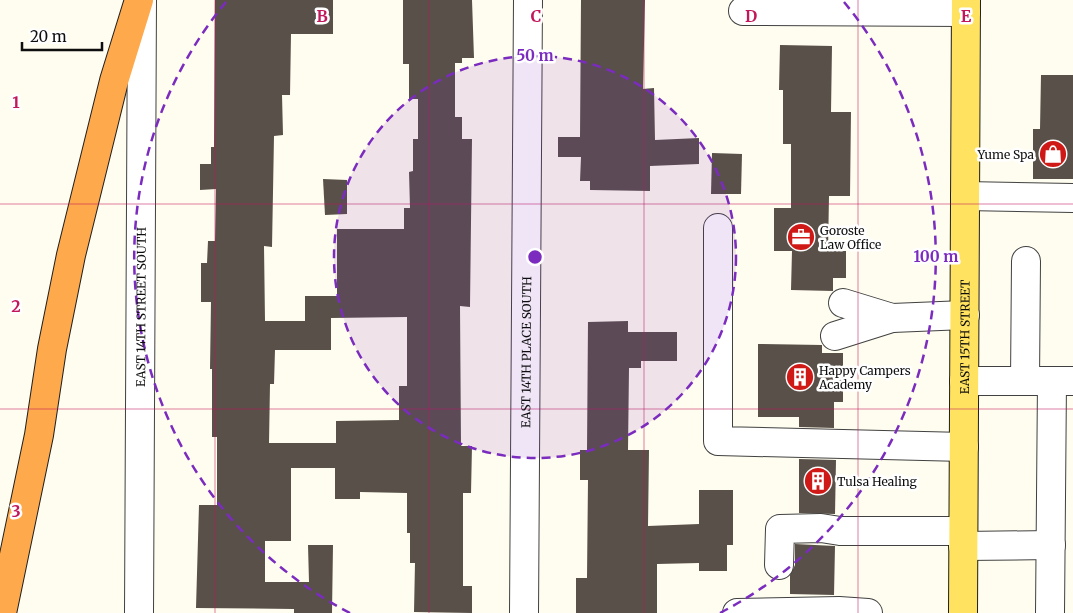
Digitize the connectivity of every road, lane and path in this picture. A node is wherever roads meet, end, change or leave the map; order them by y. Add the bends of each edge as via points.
1 (141, 0) edge
2 (528, 0) edge
3 (966, 6) edge
4 (743, 11) dead end
5 (965, 196) junction
6 (1073, 198) edge
7 (718, 228) dead end
8 (1026, 261) dead end
9 (843, 303) dead end
10 (965, 315) junction
11 (892, 318) junction
12 (835, 336) dead end
13 (964, 381) junction
14 (1025, 381) junction
15 (1063, 381) edge
16 (964, 447) junction
17 (1062, 451) edge
18 (963, 538) junction
19 (1050, 545) junction
20 (780, 565) dead end
21 (2, 613) edge
22 (139, 613) edge
23 (524, 613) edge
24 (737, 613) edge
25 (868, 613) edge
26 (963, 613) edge
27 (1050, 613) edge

1 - 21 highway via 114,81 71,254 39,435
1 - 22 street, EAST 14TH STREET SOUTH
2 - 23 street, EAST 14TH PLACE SOUTH
3 - 4 street
3 - 5 main road, EAST 15TH STREET
5 - 6 street
5 - 10 main road, EAST 15TH STREET
7 - 16 street via 718,441
8 - 14 street
9 - 11 street
10 - 11 street
10 - 13 main road, EAST 15TH STREET
11 - 12 street
13 - 14 street
13 - 16 main road, EAST 15TH STREET
14 - 15 street
15 - 17 street
16 - 18 main road, EAST 15TH STREET
17 - 19 street
18 - 19 street
18 - 20 street via 840,532 821,528 780,529
18 - 26 main road, EAST 15TH STREET
19 - 27 street
24 - 25 street

